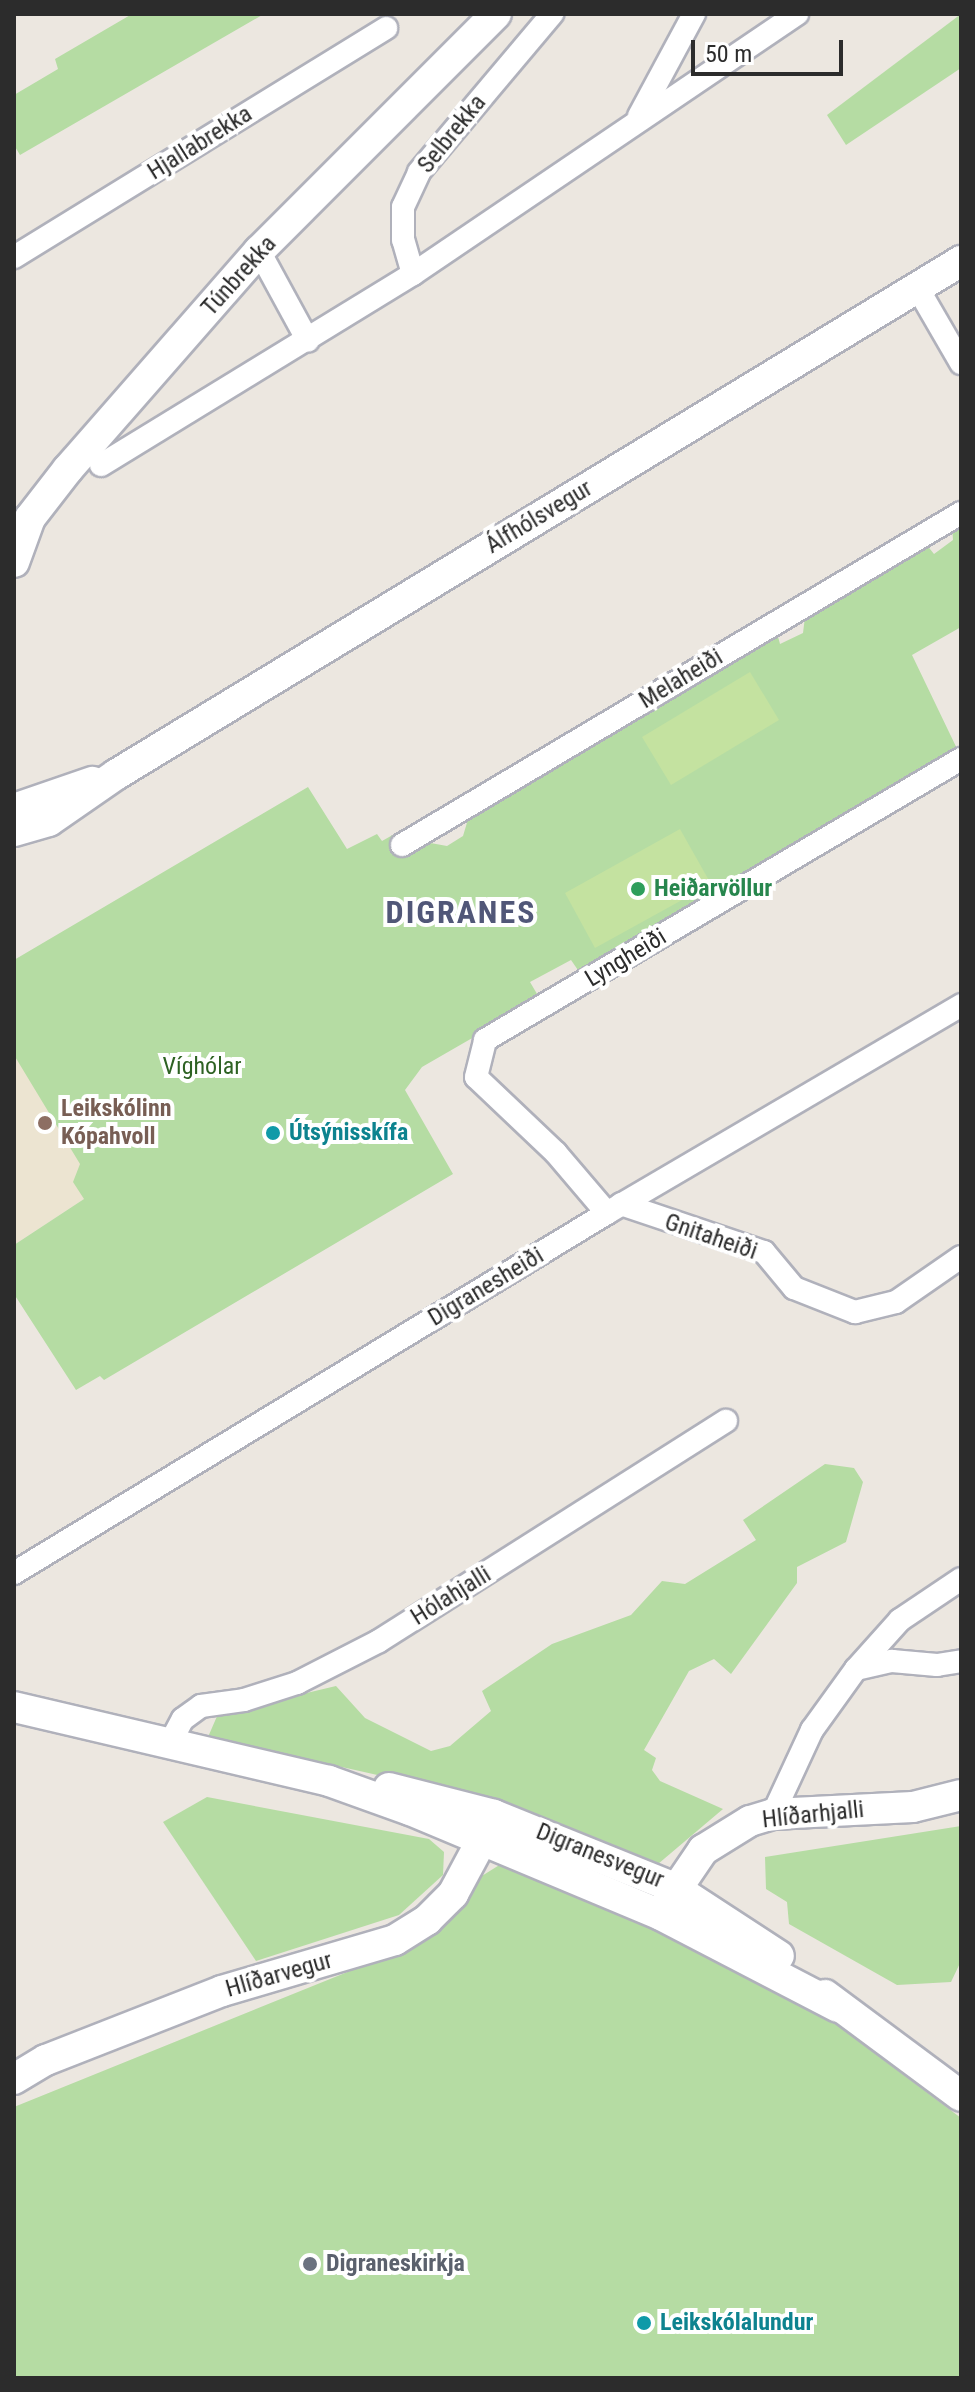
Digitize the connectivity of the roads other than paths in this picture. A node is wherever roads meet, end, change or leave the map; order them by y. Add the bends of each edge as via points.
1 (496, 14) edge
2 (552, 14) edge
3 (694, 14) edge
4 (797, 14) edge
5 (386, 28) dead end
6 (636, 121) junction
7 (259, 251) junction
8 (14, 257) edge
9 (961, 261) edge
10 (413, 274) junction
11 (917, 287) junction
12 (308, 341) junction
13 (961, 363) edge
14 (101, 465) dead end
15 (961, 513) edge
16 (14, 562) edge
17 (961, 759) edge
18 (117, 774) junction
19 (14, 792) edge
20 (14, 799) edge
21 (14, 809) edge
22 (14, 831) edge
23 (402, 845) dead end
24 (961, 1005) edge
25 (614, 1208) junction
26 (961, 1257) edge
27 (726, 1421) dead end
28 (14, 1573) edge
29 (961, 1579) edge
30 (961, 1661) edge
31 (856, 1669) junction
32 (14, 1707) edge
33 (170, 1743) junction
34 (961, 1795) edge
35 (773, 1814) junction
36 (489, 1828) junction
37 (675, 1888) junction
38 (661, 1915) junction
39 (838, 2007) junction
40 (14, 2079) edge
41 (961, 2096) edge

1 - 7 street, Túnbrekka
2 - 10 street, Selbrekka via 419,172 403,207 403,240
3 - 6 street
4 - 6 street
5 - 8 street, Hjallabrekka
6 - 10 street
7 - 12 street
7 - 16 street, Túnbrekka via 68,469 30,518
9 - 11 street, Álfhólsvegur
10 - 12 street
11 - 13 street
11 - 18 street, Álfhólsvegur
12 - 14 street
15 - 23 street, Melaheiði
17 - 25 street, Lyngheiði via 485,1040 476,1077
18 - 21 street, Álfhólsvegur
18 - 22 street, Álfhólsvegur via 49,821
19 - 20 street
24 - 25 street, Digranesheiði
25 - 26 street, Gnitaheiði via 764,1252 794,1288 855,1312 896,1302
25 - 28 street, Digranesheiði
27 - 33 street, Hólahjalli via 379,1641 297,1683 244,1700 201,1706 183,1719
29 - 31 street via 900,1620
30 - 31 street via 892,1661
31 - 35 street via 812,1730
32 - 33 street, Digranesvegur
33 - 36 street, Digranesvegur via 329,1781
34 - 35 street, Hlíðarhjalli via 913,1807
35 - 37 street, Hlíðarhjalli via 721,1835
36 - 37 street, Digranesvegur
36 - 38 street, Digranesvegur
36 - 40 street, Hlíðarvegur via 453,1894 427,1920 395,1940 165,2012
37 - 38 street, Hlíðarhjalli
37 - 39 street, Digranesvegur via 788,1962
38 - 39 street, Digranesvegur
39 - 41 street, Digranesvegur

